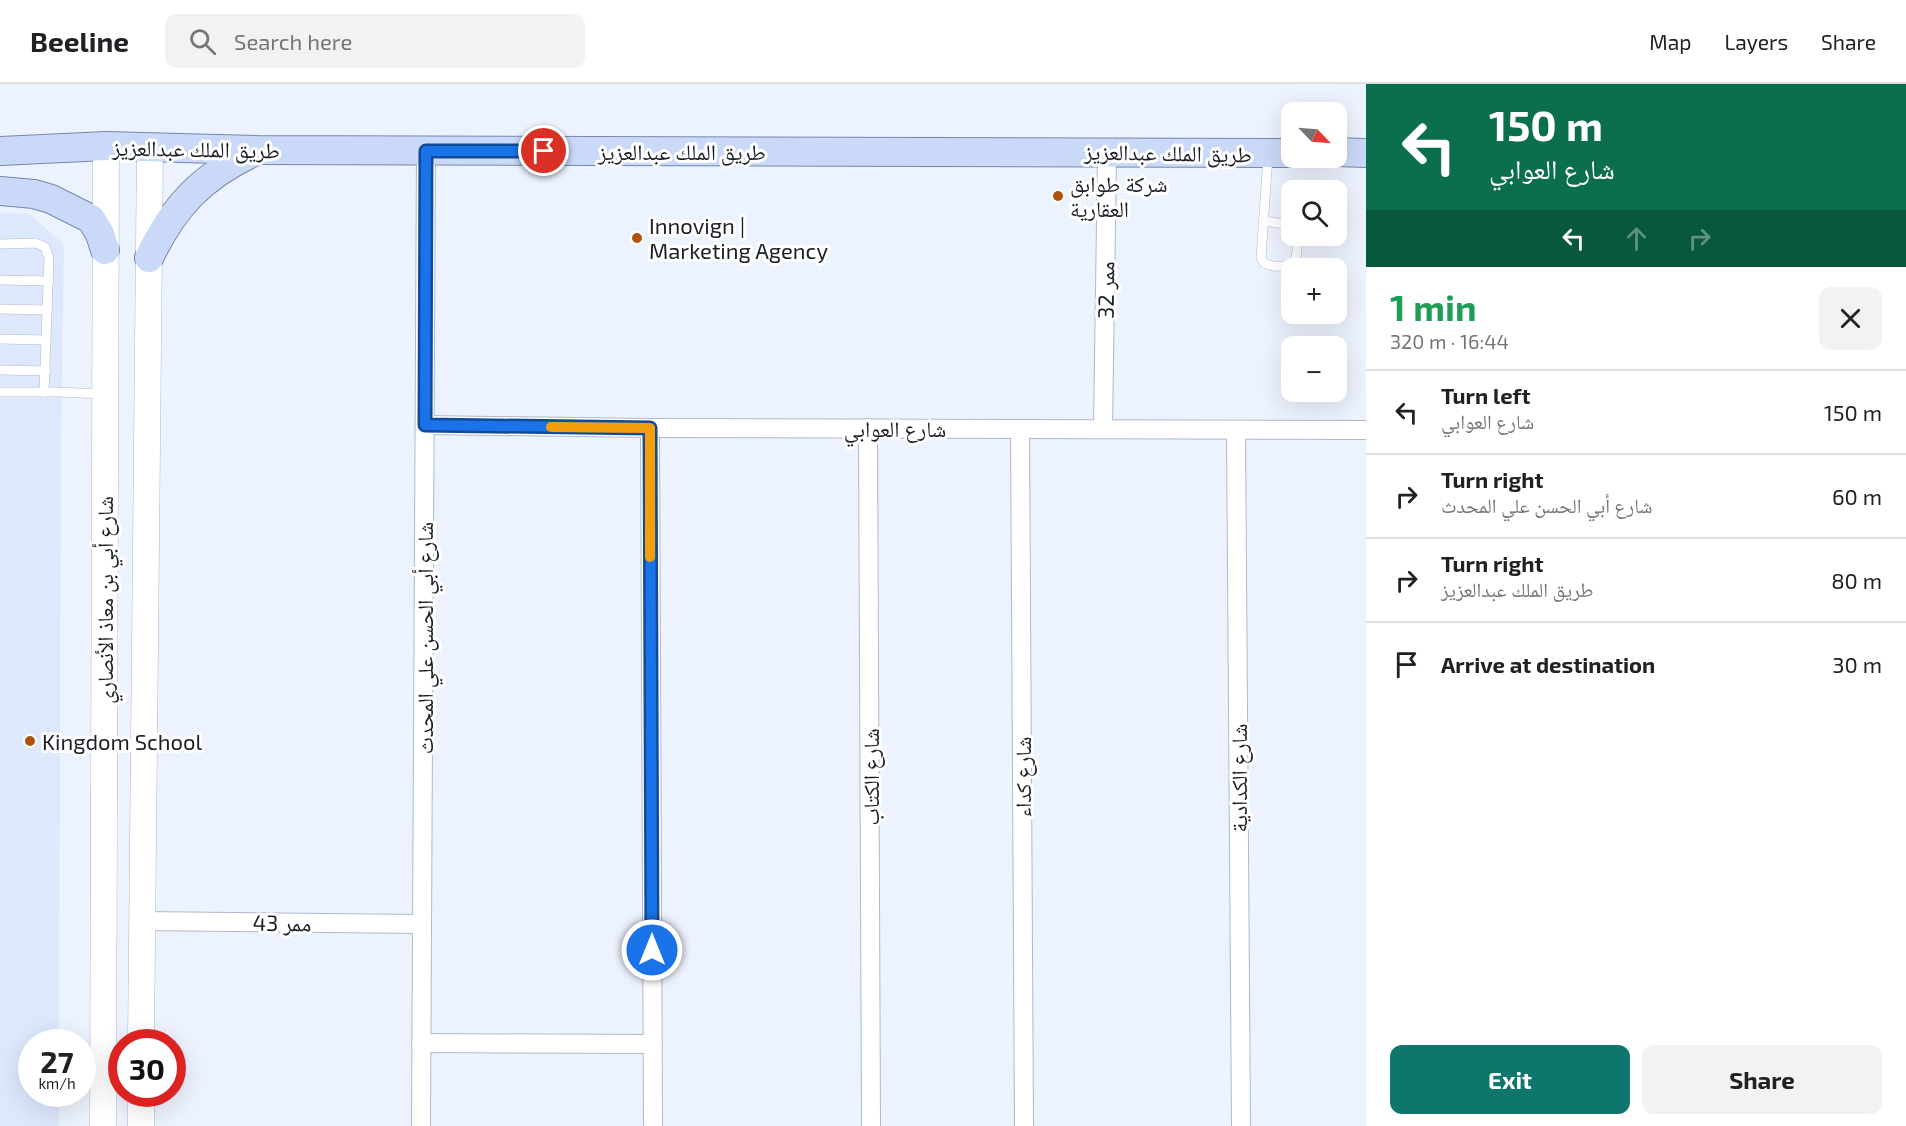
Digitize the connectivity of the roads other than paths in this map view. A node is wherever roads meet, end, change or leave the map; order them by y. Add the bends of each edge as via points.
1 (106, 146) junction
2 (150, 148) junction
3 (257, 150) junction
4 (0, 151) edge
5 (426, 151) junction
6 (1107, 152) junction
7 (1347, 152) edge
8 (1280, 153) edge
9 (1366, 153) edge
10 (0, 191) edge
11 (1264, 221) junction
12 (1281, 223) edge
13 (0, 244) edge
14 (1297, 246) edge
15 (105, 250) junction
16 (149, 258) junction
17 (0, 280) edge
18 (50, 281) junction
19 (0, 309) edge
20 (48, 310) junction
21 (0, 339) edge
22 (46, 340) junction
23 (0, 370) edge
24 (46, 371) junction
25 (0, 392) edge
26 (44, 392) junction
27 (105, 394) junction
28 (425, 425) junction
29 (650, 428) junction
30 (868, 428) junction
31 (1020, 429) junction
32 (1103, 429) junction
33 (1236, 430) junction
34 (1366, 430) edge
35 (141, 921) junction
36 (422, 924) junction
37 (141, 1029) edge
38 (421, 1043) junction
39 (653, 1044) junction
40 (141, 1107) edge
41 (103, 1126) edge
42 (141, 1126) edge
43 (421, 1126) edge
44 (653, 1126) edge
45 (872, 1126) edge
46 (1024, 1126) edge
47 (1241, 1126) edge

1 - 2 main road, طريق الملك عبدالعزيز
1 - 4 main road, طريق الملك عبدالعزيز
1 - 15 street, شارع أبي بن معاذ الأنصاري
2 - 3 main road, طريق الملك عبدالعزيز
2 - 16 street, شارع أبي بن معاذ الأنصاري
3 - 5 main road, طريق الملك عبدالعزيز
3 - 16 main road via 233,161 192,193 160,235
5 - 6 main road, طريق الملك عبدالعزيز
5 - 28 street, شارع أبي الحسن علي المحدث
6 - 8 main road, طريق الملك عبدالعزيز
6 - 32 street, ممر 32
7 - 9 main road
8 - 11 lane
10 - 15 main road via 51,199 91,219
11 - 12 lane
11 - 14 lane via 1264,263 1271,267 1289,266 1297,258
13 - 18 lane via 36,243 45,248
15 - 27 street, شارع أبي بن معاذ الأنصاري
16 - 35 street, شارع أبي بن معاذ الأنصاري
17 - 18 lane
18 - 20 lane
19 - 20 lane
20 - 22 lane
21 - 22 lane
22 - 24 lane
23 - 24 lane
24 - 26 lane
25 - 26 lane
26 - 27 lane
27 - 41 street, شارع أبي بن معاذ الأنصاري
28 - 29 street, شارع العوابي
28 - 36 street, شارع أبي الحسن علي المحدث
29 - 30 street, شارع العوابي
29 - 39 street
30 - 31 street, شارع العوابي
30 - 45 street, شارع الكتاب
31 - 32 street, شارع العوابي
31 - 46 street, شارع كداء
32 - 33 street, شارع العوابي
33 - 34 street, شارع العوابي
33 - 47 street, شارع الكدادية
35 - 36 street, ممر 43
35 - 37 street, شارع أبي بن معاذ الأنصاري
36 - 38 street, شارع أبي الحسن علي المحدث
38 - 39 street
38 - 43 street, شارع أبي الحسن علي المحدث
39 - 44 street
40 - 42 street

